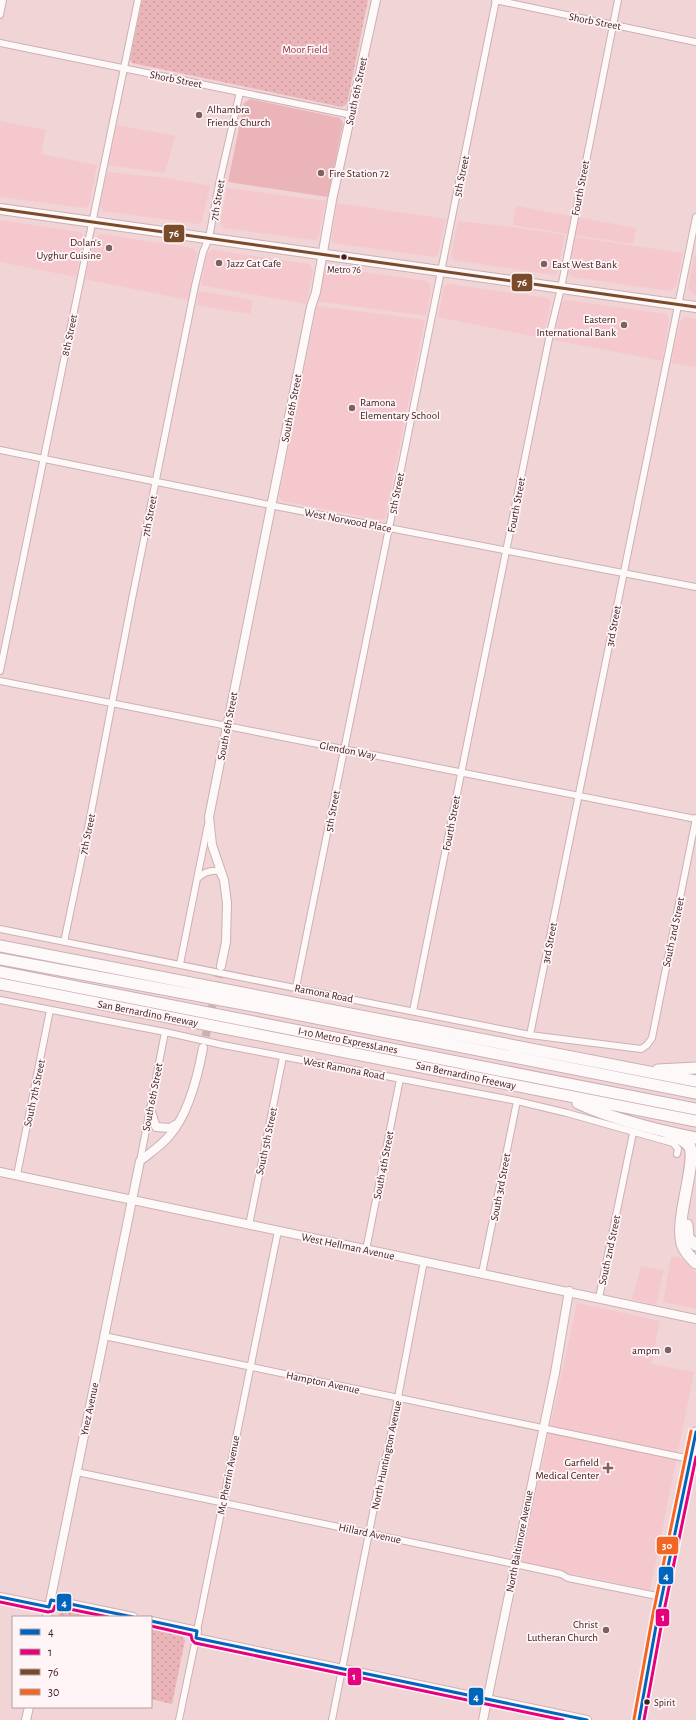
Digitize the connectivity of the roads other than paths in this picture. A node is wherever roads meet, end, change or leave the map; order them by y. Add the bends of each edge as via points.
1 (3, 0) edge
2 (138, 0) edge
3 (376, 0) edge
4 (496, 0) edge
5 (618, 0) edge
6 (0, 15) edge
7 (613, 25) junction
8 (696, 42) edge
9 (0, 43) edge
10 (123, 68) junction
11 (240, 92) junction
12 (352, 115) junction
13 (0, 209) edge
14 (696, 216) edge
15 (92, 222) junction
16 (209, 238) junction
17 (322, 254) junction
18 (441, 271) junction
19 (561, 288) junction
20 (678, 304) junction
21 (696, 307) edge
22 (0, 450) edge
23 (43, 460) junction
24 (156, 481) junction
25 (272, 505) junction
26 (389, 528) junction
27 (507, 550) junction
28 (624, 573) junction
29 (696, 587) edge
30 (0, 670) edge
31 (0, 681) edge
32 (112, 703) junction
33 (227, 726) junction
34 (345, 749) junction
35 (462, 773) junction
36 (579, 796) junction
37 (209, 817) junction
38 (696, 818) edge
39 (198, 878) junction
40 (224, 880) junction
41 (0, 929) edge
42 (64, 942) junction
43 (0, 946) edge
44 (0, 959) edge
45 (180, 964) junction
46 (221, 966) tunnel mouth
47 (0, 972) edge
48 (0, 984) edge
49 (296, 987) junction
50 (0, 1000) edge
51 (50, 1010) junction
52 (414, 1011) junction
53 (165, 1032) junction
54 (530, 1035) junction
55 (647, 1045) joint
56 (203, 1048) tunnel mouth
57 (283, 1057) junction
58 (695, 1068) edge
59 (639, 1070) junction
60 (400, 1079) junction
61 (696, 1081) edge
62 (696, 1093) edge
63 (561, 1095) junction
64 (517, 1101) junction
65 (150, 1109) junction
66 (696, 1109) edge
67 (696, 1121) edge
68 (178, 1123) junction
69 (666, 1132) junction
70 (633, 1133) junction
71 (696, 1138) edge
72 (677, 1154) dead end
73 (140, 1161) junction
74 (0, 1172) edge
75 (17, 1175) junction
76 (696, 1179) edge
77 (131, 1201) junction
78 (249, 1224) junction
79 (278, 1231) junction
80 (696, 1245) edge
81 (366, 1250) junction
82 (424, 1261) junction
83 (696, 1264) edge
84 (482, 1273) junction
85 (569, 1291) junction
86 (599, 1298) junction
87 (696, 1319) edge
88 (104, 1336) junction
89 (250, 1367) junction
90 (398, 1397) junction
91 (542, 1428) junction
92 (696, 1432) edge
93 (690, 1459) junction
94 (77, 1472) junction
95 (223, 1503) junction
96 (369, 1533) junction
97 (515, 1564) junction
98 (0, 1597) edge
99 (662, 1597) junction
100 (50, 1603) junction
101 (47, 1616) edge
102 (127, 1616) edge
103 (152, 1621) edge
104 (196, 1634) junction
105 (341, 1669) junction
106 (488, 1699) junction
107 (29, 1708) edge
108 (26, 1720) edge
109 (179, 1720) edge
110 (332, 1720) edge
111 (483, 1720) edge
112 (586, 1720) edge
113 (639, 1720) edge

1 - 6 street
2 - 10 street, 8th Street
3 - 12 street, South 6th Street
4 - 7 street, Shorb Street
4 - 18 street, 5th Street
5 - 7 street, Fourth Street
7 - 8 street, Shorb Street
7 - 19 street, Fourth Street
9 - 10 street, Shorb Street
10 - 11 street, Shorb Street
10 - 15 street, 8th Street
11 - 12 street, Shorb Street
11 - 16 street, 7th Street
12 - 17 street, South 6th Street
13 - 15 main road
14 - 20 street, 3rd Street
15 - 16 main road
15 - 23 street, 8th Street
16 - 17 main road
16 - 24 street, 7th Street via 203,252
17 - 18 main road
17 - 25 street, South 6th Street
18 - 19 main road
18 - 26 street, 5th Street
19 - 20 main road
19 - 27 street, Fourth Street
20 - 21 main road
20 - 28 street, 3rd Street
22 - 23 street, West Norwood Place
23 - 24 street, West Norwood Place
23 - 30 street, 8th Street
24 - 25 street, West Norwood Place
24 - 32 street, 7th Street
25 - 26 street, West Norwood Place
25 - 33 street, South 6th Street
26 - 27 street, West Norwood Place
26 - 34 street, 5th Street
27 - 28 street, West Norwood Place
27 - 35 street, Fourth Street
28 - 29 street, West Norwood Place
28 - 36 street, 3rd Street
31 - 32 street, Glendon Way
32 - 33 street, Glendon Way
32 - 42 street, 7th Street
33 - 34 street, Glendon Way
33 - 37 street, South 6th Street
34 - 35 street, Glendon Way
34 - 49 street, 5th Street
35 - 36 street, Glendon Way
35 - 52 street, Fourth Street
36 - 38 street, Glendon Way
36 - 54 street, 3rd Street
37 - 39 street, South 6th Street
37 - 40 street, South 6th Street via 212,845
38 - 55 street, South 2nd Street via 652,1038
39 - 40 street via 213,870 219,871
39 - 45 street, South 6th Street
40 - 46 street, South 6th Street via 227,927
41 - 42 street, Ramona Road
42 - 45 street, Ramona Road
43 - 59 highway
44 - 62 highway, I-10 Metro ExpressLanes
45 - 49 street, Ramona Road
47 - 66 highway, I-10 Metro ExpressLanes
48 - 63 highway, San Bernardino Freeway
49 - 52 street, Ramona Road
50 - 51 street, West Ramona Road
51 - 53 street, West Ramona Road
51 - 75 street, South 7th Street
52 - 54 street, Ramona Road
53 - 57 street, West Ramona Road
53 - 65 street, South 6th Street
54 - 55 street, Ramona Road via 641,1049
56 - 68 street, South 6th Street via 195,1082
57 - 60 street, West Ramona Road
57 - 78 street, South 5th Street
58 - 59 highway
59 - 61 highway
60 - 64 street, West Ramona Road
60 - 81 street, South 4th Street
63 - 67 highway, San Bernardino Freeway
63 - 69 highway via 594,1110
64 - 70 street, West Ramona Road
64 - 84 street, South 3rd Street
65 - 68 street via 156,1127 170,1128
65 - 73 street, South 6th Street
68 - 73 street, South 6th Street via 171,1134
69 - 71 highway
69 - 83 highway via 683,1140 694,1156 682,1227 682,1242 686,1254
70 - 72 street, West Ramona Road via 673,1143 678,1149
70 - 86 street, South 2nd Street
73 - 77 street, South 6th Street
74 - 75 street, West Hellman Avenue
75 - 77 street, West Hellman Avenue
76 - 80 highway via 687,1228 688,1238
77 - 78 street, West Hellman Avenue
77 - 88 street, Ynez Avenue
78 - 79 street, West Hellman Avenue
79 - 81 street, West Hellman Avenue
79 - 89 street, Mc Pherrin Avenue
81 - 82 street, West Hellman Avenue
82 - 84 street, West Hellman Avenue
82 - 90 street, North Huntington Avenue
84 - 85 street, West Hellman Avenue
85 - 86 street, West Hellman Avenue
85 - 91 street, North Baltimore Avenue via 555,1373
86 - 87 street, West Hellman Avenue
88 - 89 street, Hampton Avenue
88 - 94 street, Ynez Avenue
89 - 90 street, Hampton Avenue
89 - 95 street, Mc Pherrin Avenue
90 - 91 street, Hampton Avenue
90 - 96 street, North Huntington Avenue
91 - 93 street
91 - 97 street, North Baltimore Avenue
92 - 93 main road
93 - 99 main road
94 - 95 street, Hillard Avenue
94 - 100 street, Ynez Avenue
95 - 96 street, Hillard Avenue
95 - 104 street, Mc Pherrin Avenue
96 - 97 street, Hillard Avenue
96 - 105 street, North Huntington Avenue
97 - 99 street, Hillard Avenue via 561,1574 568,1578
97 - 106 street, North Baltimore Avenue
98 - 100 street
99 - 113 main road
100 - 101 street, Ynez Avenue
100 - 102 street
103 - 104 street
104 - 105 street
104 - 109 street, Mc Pherrin Avenue
105 - 106 street
105 - 110 street, North Huntington Avenue
106 - 111 street, North Baltimore Avenue
106 - 112 street
107 - 108 street

